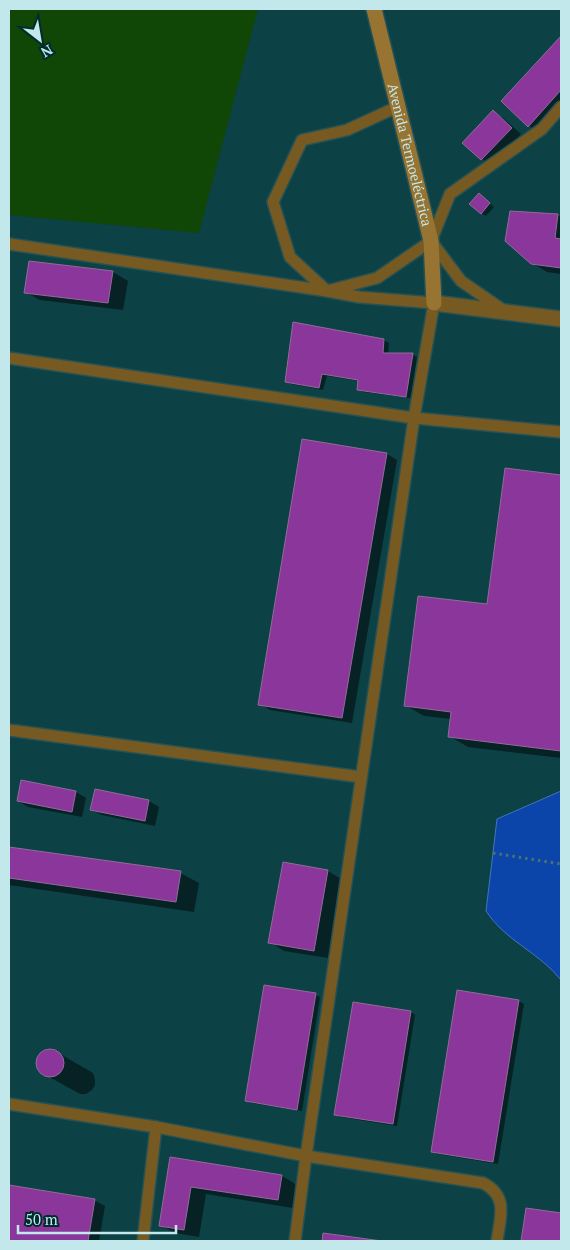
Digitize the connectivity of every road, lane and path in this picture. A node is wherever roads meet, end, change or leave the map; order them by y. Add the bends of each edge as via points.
1 (374, 9) edge
2 (398, 107) junction
3 (561, 107) edge
4 (432, 242) junction
5 (9, 244) edge
6 (327, 291) junction
7 (434, 304) junction
8 (508, 314) junction
9 (561, 319) edge
10 (9, 358) edge
11 (414, 418) junction
12 (561, 432) edge
13 (9, 730) edge
14 (361, 777) junction
15 (493, 853) dead end
16 (561, 864) edge
17 (9, 1104) edge
18 (156, 1127) junction
19 (306, 1156) junction
20 (143, 1241) edge
21 (295, 1241) edge
22 (497, 1241) edge

1 - 2 main road, Avenida Termoeléctrica
2 - 4 main road, Avenida Termoeléctrica
2 - 6 lane via 347,130 302,140 273,202 290,256
3 - 4 lane via 542,130 450,194
4 - 6 lane via 377,278
4 - 7 main road, Avenida Termoeléctrica
4 - 8 lane via 461,281
5 - 6 lane
6 - 7 lane
7 - 8 street
7 - 11 lane
8 - 9 street
10 - 11 lane
11 - 12 lane
11 - 14 lane
13 - 14 lane
14 - 19 lane
15 - 16 path
17 - 18 lane
18 - 19 lane
18 - 20 lane
19 - 21 lane
19 - 22 lane via 483,1183 496,1192 502,1209

